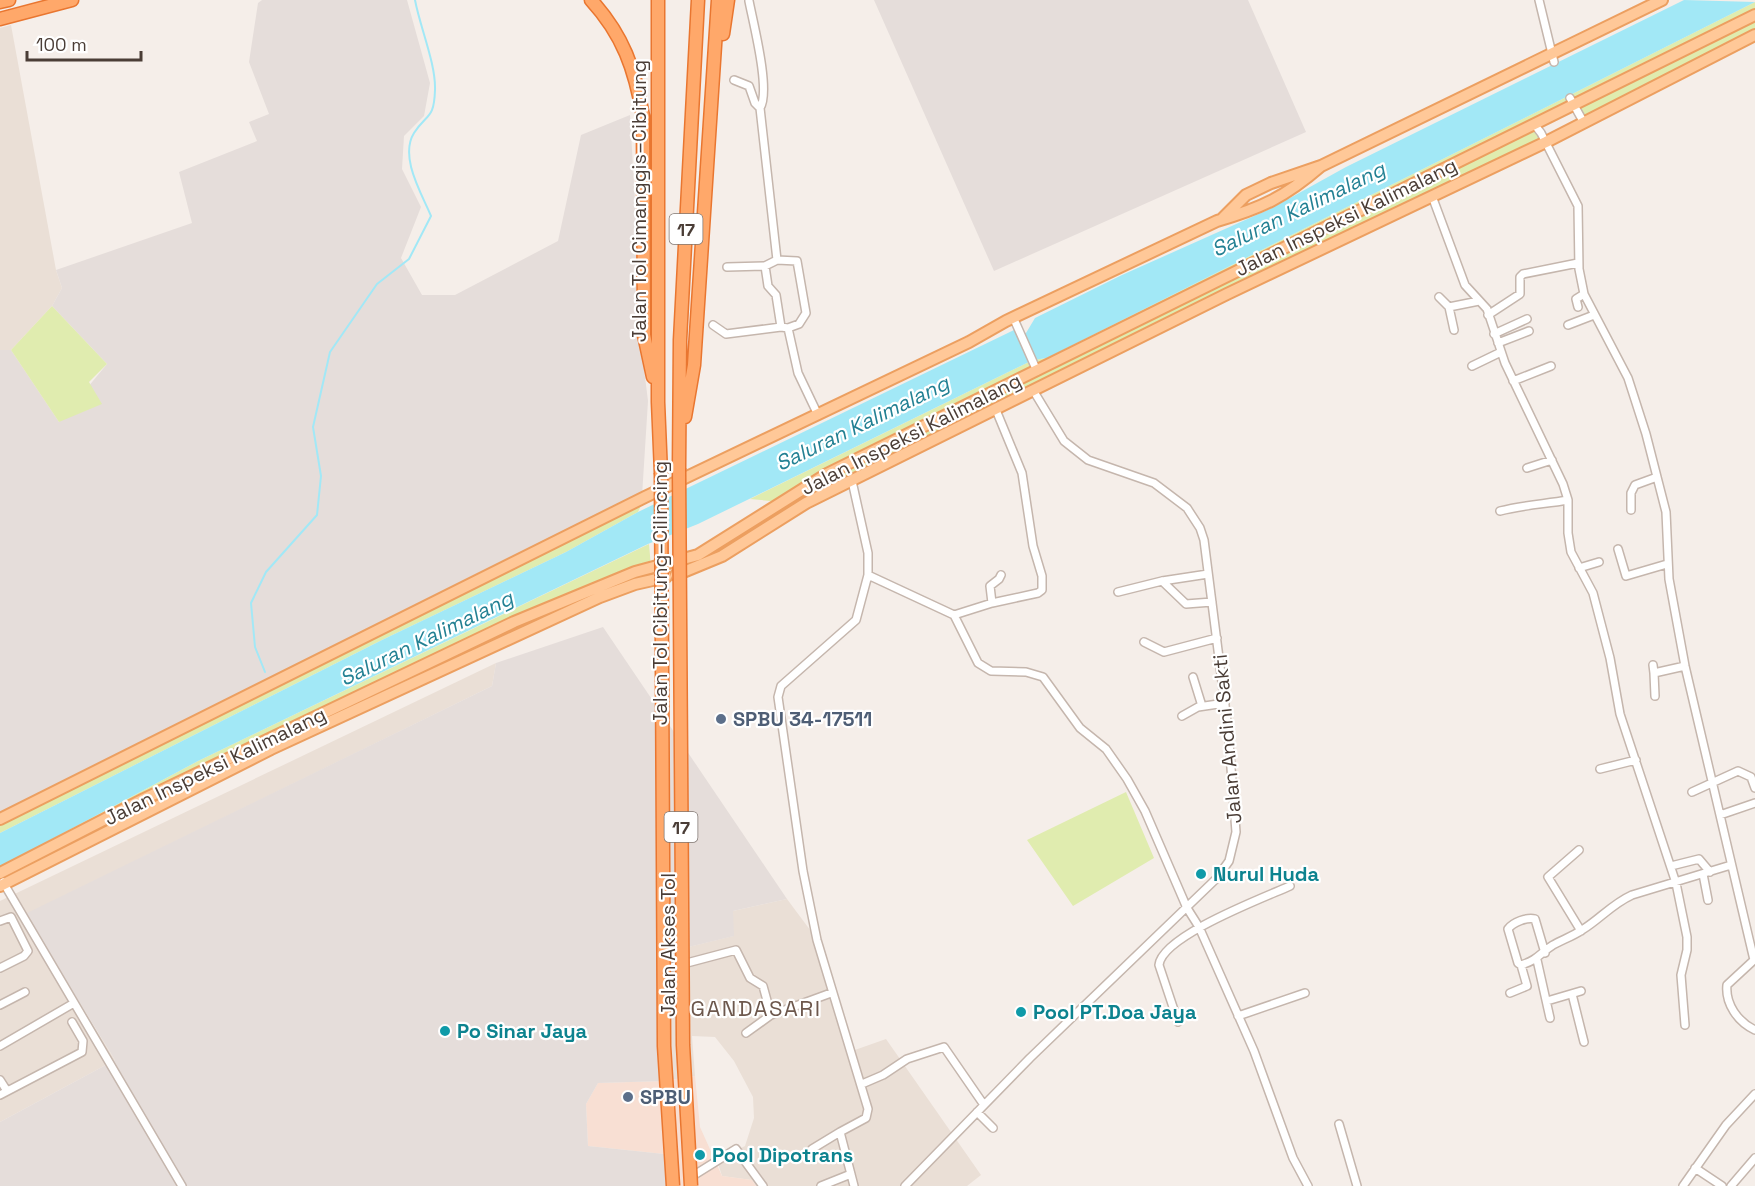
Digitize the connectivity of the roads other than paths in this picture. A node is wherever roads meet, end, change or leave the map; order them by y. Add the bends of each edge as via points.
1 (9, 0) edge
2 (47, 0) edge
3 (72, 0) edge
4 (591, 0) edge
5 (658, 0) edge
6 (698, 0) edge
7 (718, 0) edge
8 (728, 0) edge
9 (1539, 0) edge
10 (1662, 0) edge
11 (749, 1) edge
12 (0, 3) edge
13 (0, 14) edge
14 (1755, 15) edge
15 (0, 19) edge
16 (1755, 35) edge
17 (1553, 58) junction
18 (734, 80) dead end
19 (1572, 101) junction
20 (760, 108) junction
21 (1584, 123) junction
22 (1534, 124) junction
23 (1546, 142) junction
24 (707, 146) junction
25 (1321, 166) junction
26 (1432, 196) junction
27 (1217, 221) junction
28 (777, 260) junction
29 (1578, 263) junction
30 (765, 266) junction
31 (727, 267) dead end
32 (1584, 294) junction
33 (1439, 297) dead end
34 (1479, 301) junction
35 (1449, 307) junction
36 (1578, 307) dead end
37 (1488, 315) junction
38 (1594, 315) junction
39 (1013, 317) junction
40 (1527, 319) dead end
41 (712, 325) dead end
42 (1568, 325) dead end
43 (785, 327) junction
44 (1454, 330) dead end
45 (1529, 331) dead end
46 (1494, 333) junction
47 (1498, 343) junction
48 (1501, 352) junction
49 (1472, 366) dead end
50 (1551, 366) dead end
51 (1036, 368) junction
52 (1513, 381) junction
53 (1033, 390) junction
54 (658, 402) junction
55 (996, 410) junction
56 (818, 415) junction
57 (1552, 460) junction
58 (679, 463) junction
59 (1527, 468) dead end
60 (1657, 477) junction
61 (852, 481) junction
62 (671, 490) junction
63 (1568, 500) junction
64 (782, 502) junction
65 (1631, 510) dead end
66 (1500, 511) dead end
67 (789, 512) junction
68 (1618, 549) dead end
69 (671, 562) junction
70 (1599, 562) dead end
71 (1667, 564) junction
72 (1579, 568) junction
73 (868, 574) junction
74 (1208, 574) junction
75 (1001, 575) dead end
76 (671, 576) junction
77 (1162, 581) junction
78 (1118, 592) dead end
79 (1212, 602) junction
80 (992, 603) junction
81 (954, 615) junction
82 (1217, 638) junction
83 (1143, 642) dead end
84 (430, 662) junction
85 (1685, 666) junction
86 (435, 674) junction
87 (1193, 677) dead end
88 (1654, 696) dead end
89 (1225, 703) junction
90 (1202, 706) junction
91 (1182, 716) dead end
92 (269, 744) junction
93 (1636, 760) junction
94 (1600, 769) dead end
95 (1713, 782) junction
96 (1755, 788) edge
97 (1692, 792) dead end
98 (1755, 803) edge
99 (1720, 815) junction
100 (0, 819) edge
101 (1579, 850) dead end
102 (1731, 865) junction
103 (1671, 866) junction
104 (1706, 873) junction
105 (1, 880) edge
106 (1676, 883) junction
107 (1290, 886) dead end
108 (1708, 900) dead end
109 (1187, 908) junction
110 (0, 921) edge
111 (1199, 927) junction
112 (1581, 931) junction
113 (1545, 953) junction
114 (1537, 960) junction
115 (1521, 965) junction
116 (674, 967) junction
117 (0, 968) edge
118 (1581, 991) dead end
119 (25, 992) dead end
120 (831, 993) junction
121 (1305, 993) dead end
122 (1510, 993) dead end
123 (1572, 994) junction
124 (1547, 1001) junction
125 (74, 1004) junction
126 (0, 1005) edge
127 (771, 1016) junction
128 (1238, 1016) junction
129 (1550, 1018) dead end
130 (1178, 1022) dead end
131 (72, 1023) dead end
132 (1685, 1025) dead end
133 (1755, 1030) edge
134 (746, 1033) dead end
135 (1584, 1042) dead end
136 (0, 1046) edge
137 (0, 1080) edge
138 (862, 1084) junction
139 (3, 1093) edge
140 (1755, 1094) edge
141 (984, 1105) junction
142 (976, 1112) junction
143 (1339, 1124) dead end
144 (677, 1127) junction
145 (993, 1128) dead end
146 (840, 1132) junction
147 (812, 1149) dead end
148 (1755, 1158) edge
149 (1695, 1168) junction
150 (851, 1174) junction
151 (688, 1184) edge
152 (182, 1186) edge
153 (674, 1186) edge
154 (763, 1186) edge
155 (821, 1186) edge
156 (854, 1186) edge
157 (905, 1186) edge
158 (1308, 1186) edge
159 (1357, 1186) edge
160 (1683, 1186) edge
161 (1722, 1186) edge
162 (1731, 1186) edge

1 - 12 highway
2 - 13 highway
3 - 15 highway
4 - 54 highway via 612,23 627,54 643,116 644,335
5 - 54 highway, Jalan Tol Cimanggis–Cibitung / 17
6 - 58 highway, Jalan Tol Cibitung–Cilincing / 17 via 680,340
7 - 24 highway
8 - 24 highway
9 - 17 street
10 - 17 main road
11 - 20 street via 764,100
14 - 19 main road, Jalan Inspeksi Kalimalang
16 - 21 main road, Jalan Inspeksi Kalimalang
17 - 25 main road
18 - 20 street via 749,87
19 - 21 street
19 - 22 main road, Jalan Inspeksi Kalimalang
20 - 28 street
21 - 23 main road, Jalan Inspeksi Kalimalang
22 - 23 street
22 - 51 main road, Jalan Inspeksi Kalimalang
23 - 26 main road, Jalan Inspeksi Kalimalang
23 - 29 street via 1578,206
24 - 58 highway via 694,365
25 - 27 main road via 1246,195
25 - 27 main road via 1299,185 1251,213
26 - 34 street via 1465,285
26 - 53 main road, Jalan Inspeksi Kalimalang
27 - 39 main road
28 - 30 street
28 - 43 street via 797,261 806,305 804,320
29 - 32 street
29 - 37 street via 1523,274 1520,294
30 - 31 street
30 - 43 street via 768,286 776,295
32 - 36 street via 1576,299
32 - 38 street
33 - 35 street
34 - 35 street
34 - 37 street
35 - 44 street
37 - 46 street
38 - 42 street
38 - 60 street via 1629,378
39 - 51 street
39 - 56 main road
40 - 46 street
41 - 43 street via 726,334
43 - 56 street via 798,373
45 - 47 street
46 - 47 street
47 - 48 street
48 - 49 street
48 - 52 street
50 - 52 street
51 - 64 main road, Jalan Inspeksi Kalimalang via 834,470
52 - 57 street
53 - 55 main road, Jalan Inspeksi Kalimalang
53 - 74 street, Jalan Andini Sakti via 1055,429 1076,451 1088,460 1154,483 1188,508 1204,540
54 - 153 highway, Jalan Tol Cibitung–Cilincing / 17, bridge via 664,1046
55 - 61 main road, Jalan Inspeksi Kalimalang
55 - 80 street via 1022,473 1043,587 1038,593
56 - 62 main road
57 - 59 street
57 - 63 street
58 - 151 highway, Jalan Tol Cibitung–Cilincing / 17, bridge via 683,1045
60 - 65 street via 1635,485
60 - 71 street via 1666,512
61 - 67 main road, Jalan Inspeksi Kalimalang
61 - 73 street via 866,537
62 - 69 main road, Jalan Akses Tol, bridge
62 - 100 main road
63 - 66 street
63 - 72 street via 1571,552
64 - 67 main road
64 - 69 main road, Jalan Inspeksi Kalimalang via 710,549
67 - 76 main road, Jalan Inspeksi Kalimalang via 722,556
68 - 71 street via 1626,576
69 - 76 main road, Jalan Akses Tol
69 - 84 main road, Jalan Inspeksi Kalimalang via 596,587
70 - 72 street
71 - 85 street
72 - 93 street via 1596,602 1620,714
73 - 81 street
73 - 120 street via 851,627 781,686 778,697 803,872
74 - 77 street
74 - 79 street, Jalan Andini Sakti
75 - 80 street via 990,586
76 - 86 main road, Jalan Inspeksi Kalimalang via 620,589
76 - 116 main road, Jalan Akses Tol
77 - 78 street
77 - 79 street via 1186,604
79 - 82 street, Jalan Andini Sakti
80 - 81 street
81 - 109 street via 978,663 991,671 1026,672 1043,677 1080,728 1106,748 1145,811
82 - 83 street via 1164,652
82 - 89 street, Jalan Andini Sakti
84 - 86 main road
84 - 92 main road, Jalan Inspeksi Kalimalang
85 - 88 street via 1654,669
85 - 95 street
86 - 92 main road, Jalan Inspeksi Kalimalang
87 - 90 street
89 - 90 street
89 - 109 street, Jalan Andini Sakti via 1236,832 1224,868
90 - 91 street
92 - 105 main road, Jalan Inspeksi Kalimalang
93 - 94 street
93 - 103 street
95 - 96 street via 1738,771 1751,777
95 - 97 street
95 - 99 street
98 - 99 street
99 - 102 street
101 - 112 street via 1548,877
102 - 104 street
102 - 133 street via 1754,960 1731,980 1726,993 1734,1012
103 - 104 street via 1699,859
103 - 106 street
104 - 106 street
104 - 108 street
105 - 125 street
106 - 112 street via 1646,889 1617,902
106 - 132 street via 1687,937 1681,975
107 - 111 street
109 - 111 street
109 - 141 street, Jalan Andini Sakti
110 - 117 street via 9,917 13,920 28,951
111 - 128 street
111 - 130 street via 1160,958
112 - 113 street
113 - 114 street
113 - 115 street via 1535,919 1513,924 1508,929
114 - 115 street
114 - 124 street
115 - 122 street via 1527,986
116 - 127 street via 736,950 747,974 763,986
116 - 144 main road, Jalan Akses Tol
118 - 123 street
119 - 126 street
120 - 127 street
120 - 138 street
121 - 128 street
123 - 124 street
123 - 135 street
124 - 129 street
125 - 136 street
125 - 152 street
127 - 134 street
128 - 158 street via 1293,1158
131 - 139 street via 83,1041 82,1052
137 - 139 street
138 - 141 street via 907,1059 944,1047
138 - 146 street via 868,1109 866,1118
140 - 149 street via 1726,1125
141 - 142 street, Jalan Andini Sakti
142 - 145 street
142 - 157 street, Jalan Andini Sakti
143 - 159 street
144 - 151 main road, Jalan Akses Tol
144 - 153 main road, Jalan Akses Tol
146 - 147 street
146 - 150 street
148 - 162 street
149 - 160 street
149 - 161 street
150 - 155 street
150 - 156 street
151 - 154 street via 736,1149

